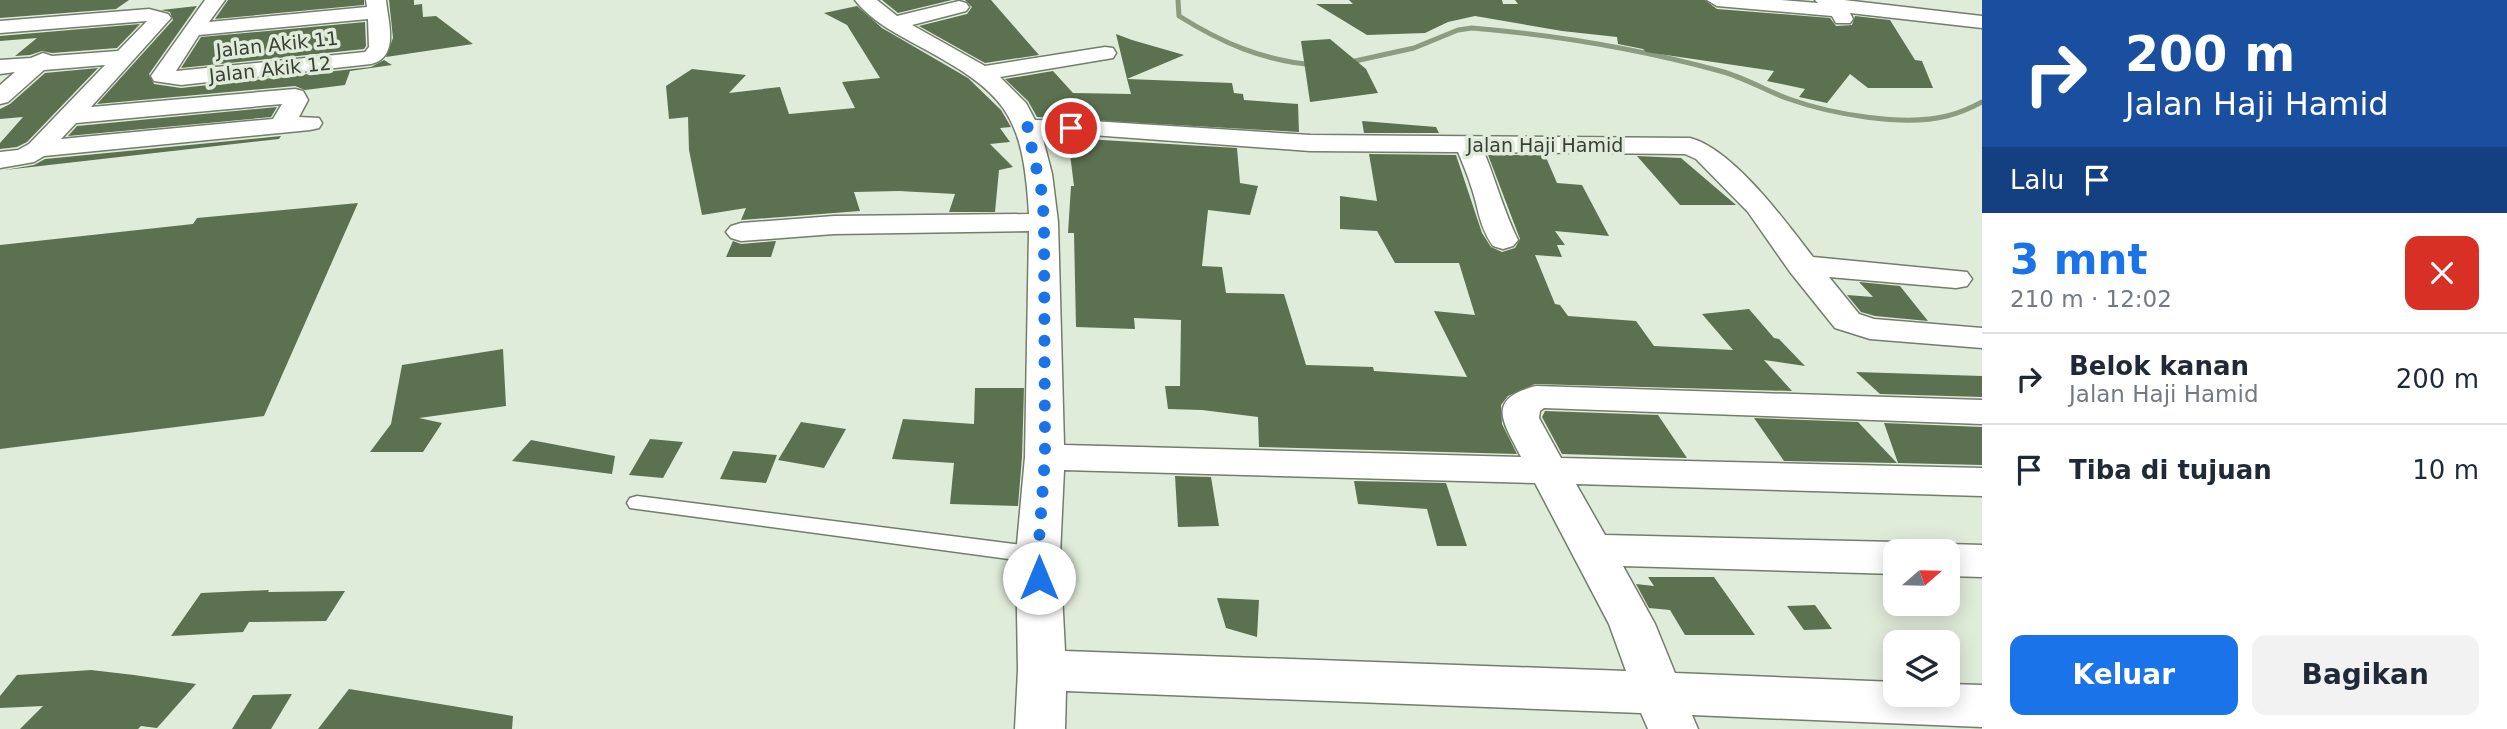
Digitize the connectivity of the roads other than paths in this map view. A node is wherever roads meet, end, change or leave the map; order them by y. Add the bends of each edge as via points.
1 (173, 0) edge
2 (215, 0) edge
3 (291, 0) edge
4 (865, 0) edge
5 (1717, 0) edge
6 (114, 2) edge
7 (1817, 3) edge
8 (377, 6) edge
9 (959, 7) dead end
10 (1925, 8) edge
11 (1843, 19) dead end
12 (8, 20) edge
13 (87, 20) junction
14 (278, 21) junction
15 (1982, 22) edge
16 (893, 23) junction
17 (196, 29) junction
18 (380, 33) junction
19 (353, 36) dead end
20 (202, 52) dead end
21 (1105, 53) dead end
22 (175, 55) junction
23 (122, 57) junction
24 (38, 64) junction
25 (0, 67) edge
26 (982, 74) junction
27 (0, 97) edge
28 (1209, 112) dead end
29 (68, 116) junction
30 (310, 123) dead end
31 (282, 125) junction
32 (1027, 127) junction
33 (1211, 137) junction
34 (1468, 145) junction
35 (38, 149) junction
36 (0, 160) edge
37 (1044, 222) junction
38 (740, 232) dead end
39 (1503, 240) dead end
40 (1801, 265) junction
41 (1956, 279) dead end
42 (1982, 338) edge
43 (1982, 412) edge
44 (1045, 457) junction
45 (1550, 471) junction
46 (1982, 482) edge
47 (637, 502) dead end
48 (1595, 550) junction
49 (1038, 555) junction
50 (1883, 558) edge
51 (1960, 560) edge
52 (1982, 561) edge
53 (1042, 670) junction
54 (1982, 706) edge
55 (1666, 711) edge
56 (1040, 729) edge

1 - 6 street
2 - 17 street
3 - 14 street
4 - 16 street
5 - 7 street
6 - 12 street
7 - 10 street
7 - 11 street via 1839,11
8 - 14 street
8 - 18 street
9 - 16 street
10 - 15 street
12 - 13 street
13 - 23 street via 161,18
13 - 24 street
14 - 17 street
16 - 26 street
17 - 22 street
18 - 19 street, Jalan Akik 11
18 - 22 street, Jalan Akik 12 via 379,51 371,58 161,76
20 - 22 street, Jalan Akik 11
21 - 26 street
23 - 24 street
23 - 29 street
24 - 25 street
24 - 27 street
26 - 32 street via 1007,96
28 - 33 street
29 - 31 street via 295,96
29 - 35 street
30 - 31 street
31 - 35 street
32 - 33 street, Jalan Haji Hamid
32 - 37 street
33 - 34 street, Jalan Haji Hamid
34 - 39 street
34 - 40 street, Jalan Haji Hamid via 1679,144 1697,148 1758,206
35 - 36 street via 25,157
37 - 38 street via 834,225
37 - 44 street
40 - 41 street
40 - 42 street, Jalan Haji Hamid via 1840,315 1857,326
43 - 45 street via 1536,397 1522,406 1520,418
44 - 45 street
44 - 49 street
45 - 46 street
45 - 48 street
47 - 49 lane
48 - 50 street
48 - 55 street via 1632,624
49 - 53 street
51 - 52 street
53 - 55 street
53 - 56 street
54 - 55 street

